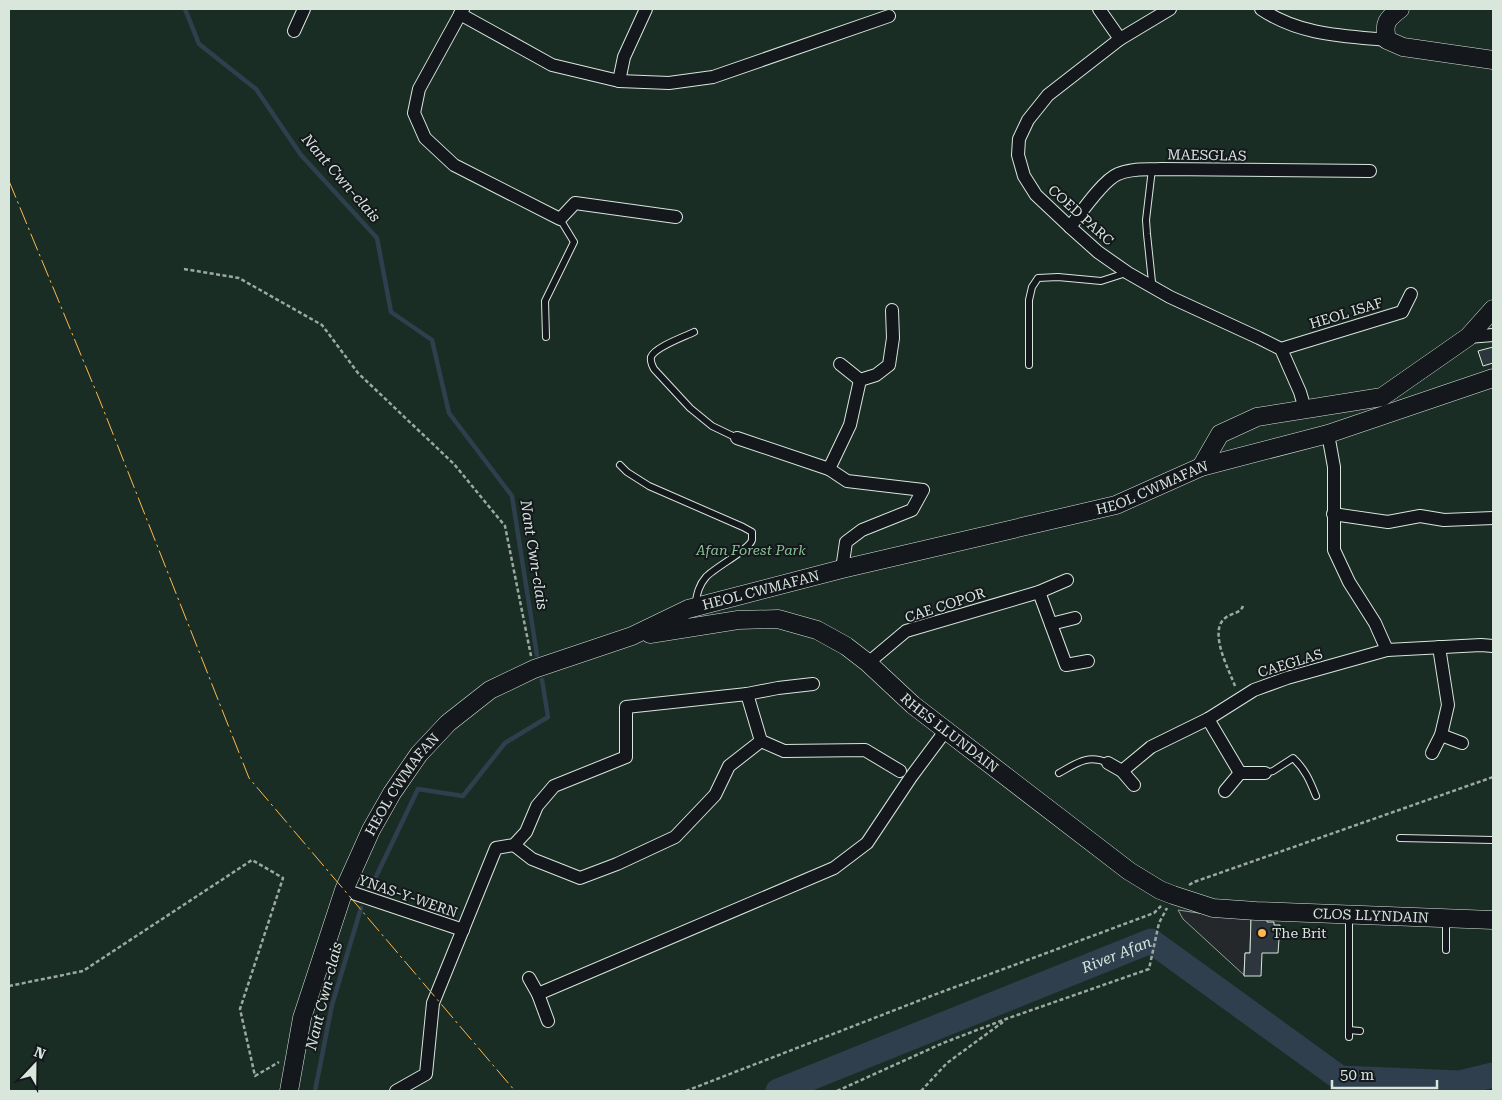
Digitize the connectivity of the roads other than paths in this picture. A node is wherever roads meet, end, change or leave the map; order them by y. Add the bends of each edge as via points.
1 (304, 9) edge
2 (646, 9) edge
3 (1099, 9) edge
4 (1170, 9) edge
5 (1261, 9) edge
6 (1400, 9) edge
7 (461, 11) edge
8 (889, 16) dead end
9 (294, 31) dead end
10 (1120, 39) junction
11 (1388, 40) junction
12 (1493, 60) edge
13 (619, 81) junction
14 (1152, 170) junction
15 (1370, 171) dead end
16 (676, 217) dead end
17 (560, 219) junction
18 (1070, 227) junction
19 (1128, 273) junction
20 (1151, 286) junction
21 (1411, 294) dead end
22 (1493, 309) edge
23 (892, 310) dead end
24 (694, 332) dead end
25 (1493, 335) edge
26 (1468, 336) junction
27 (546, 337) dead end
28 (1281, 349) junction
29 (840, 364) dead end
30 (1029, 365) dead end
31 (860, 380) junction
32 (1486, 381) edge
33 (1305, 410) junction
34 (1328, 434) junction
35 (737, 438) joint
36 (620, 465) dead end
37 (1201, 467) junction
38 (829, 469) junction
39 (1333, 514) junction
40 (1493, 518) edge
41 (842, 570) junction
42 (1067, 580) dead end
43 (1039, 592) junction
44 (694, 608) junction
45 (1074, 618) dead end
46 (1051, 624) junction
47 (632, 636) junction
48 (1493, 646) edge
49 (1439, 647) junction
50 (1387, 650) junction
51 (1088, 661) dead end
52 (868, 663) junction
53 (813, 684) dead end
54 (747, 694) junction
55 (1208, 718) junction
56 (946, 730) junction
57 (1442, 735) junction
58 (761, 741) junction
59 (1462, 744) dead end
60 (1432, 753) dead end
61 (1108, 763) joint
62 (900, 770) dead end
63 (1122, 771) junction
64 (1059, 773) dead end
65 (1265, 773) joint
66 (1240, 774) junction
67 (1134, 785) dead end
68 (1225, 791) dead end
69 (1316, 796) dead end
70 (1400, 838) dead end
71 (1493, 840) edge
72 (514, 845) junction
73 (344, 890) junction
74 (1249, 910) joint
75 (1349, 914) junction
76 (1446, 918) junction
77 (1493, 920) edge
78 (463, 930) junction
79 (1446, 950) dead end
80 (529, 978) dead end
81 (538, 994) junction
82 (548, 1021) dead end
83 (1360, 1031) dead end
84 (289, 1091) edge
85 (396, 1091) edge

1 - 9 street
2 - 13 street via 624,57
3 - 10 street
4 - 10 street, COED PARC
5 - 11 street via 1314,32
6 - 11 main road via 1388,18 1385,29
7 - 13 street via 552,65
7 - 17 street via 419,89 414,112 425,138 454,165
8 - 13 street via 713,77 669,83
10 - 18 street, COED PARC via 1048,95 1028,120 1019,139 1018,155 1024,176 1036,196
11 - 12 main road via 1412,49
14 - 15 street, MAESGLAS
14 - 18 street, MAESGLAS via 1116,174
14 - 20 lane via 1146,220
16 - 17 street via 575,203
17 - 27 lane via 574,242 545,301
18 - 19 street, COED PARC
19 - 20 street, COED PARC
19 - 30 lane via 1101,281 1038,278 1032,286 1029,300
20 - 28 street, COED PARC
21 - 28 street, HEOL ISAF via 1402,312
22 - 26 main road
23 - 31 street via 893,338 889,365 876,375
24 - 35 lane via 656,351 651,363 690,408 712,426
25 - 26 street
26 - 33 main road via 1382,397
28 - 33 street
29 - 31 street
31 - 38 street via 850,425
32 - 34 main road, HEOL CWMAFAN
33 - 37 main road via 1257,417 1220,434
34 - 37 main road, HEOL CWMAFAN
34 - 39 street via 1334,467
35 - 38 street
36 - 44 lane via 649,486 752,532 748,547 706,578 698,590
37 - 41 main road, HEOL CWMAFAN via 1116,505
38 - 41 street via 847,481 923,490 912,510 862,530 846,542
39 - 40 street via 1388,522 1420,516 1444,520
39 - 50 street via 1334,550
41 - 44 main road, HEOL CWMAFAN
42 - 43 street, CAE COPOR
43 - 46 street
43 - 52 street, CAE COPOR via 906,631
44 - 47 main road, HEOL CWMAFAN
45 - 46 street
46 - 51 street via 1066,665
47 - 52 main road, RHES LLUNDAIN via 738,620 778,619 817,630
47 - 73 main road, HEOL CWMAFAN via 534,669 490,690 448,723 419,754 392,793
48 - 49 street, CAEGLAS
49 - 50 street, CAEGLAS
49 - 57 street via 1448,705
50 - 55 street, CAEGLAS via 1254,690
52 - 56 main road, RHES LLUNDAIN via 913,705
53 - 54 street
54 - 58 street
54 - 72 street, YNAS-Y-WERN via 626,707 626,757 554,786 537,806 526,832
55 - 63 street, CAEGLAS via 1151,747
55 - 66 street
56 - 74 main road, RHES LLUNDAIN via 1145,882 1214,908
56 - 81 street via 910,777 867,843 834,868
57 - 59 street
57 - 60 street
58 - 62 street via 784,751 865,750
58 - 72 street via 729,766 715,795 675,837 617,864 580,878 532,859
61 - 63 street
61 - 64 lane via 1099,759 1081,760
63 - 67 street
65 - 66 street
65 - 69 lane via 1293,758 1303,767
66 - 68 street
70 - 71 lane
72 - 78 street, YNAS-Y-WERN via 496,848
73 - 78 street, YNAS-Y-WERN
73 - 84 main road, HEOL CWMAFAN via 302,1018
74 - 75 main road, CLOS LLYNDAIN
75 - 76 main road, CLOS LLYNDAIN
75 - 83 lane via 1349,1034
76 - 77 main road, CLOS LLYNDAIN
76 - 79 lane
78 - 85 street, YNAS-Y-WERN via 433,1003 426,1074
80 - 81 street
81 - 82 street

